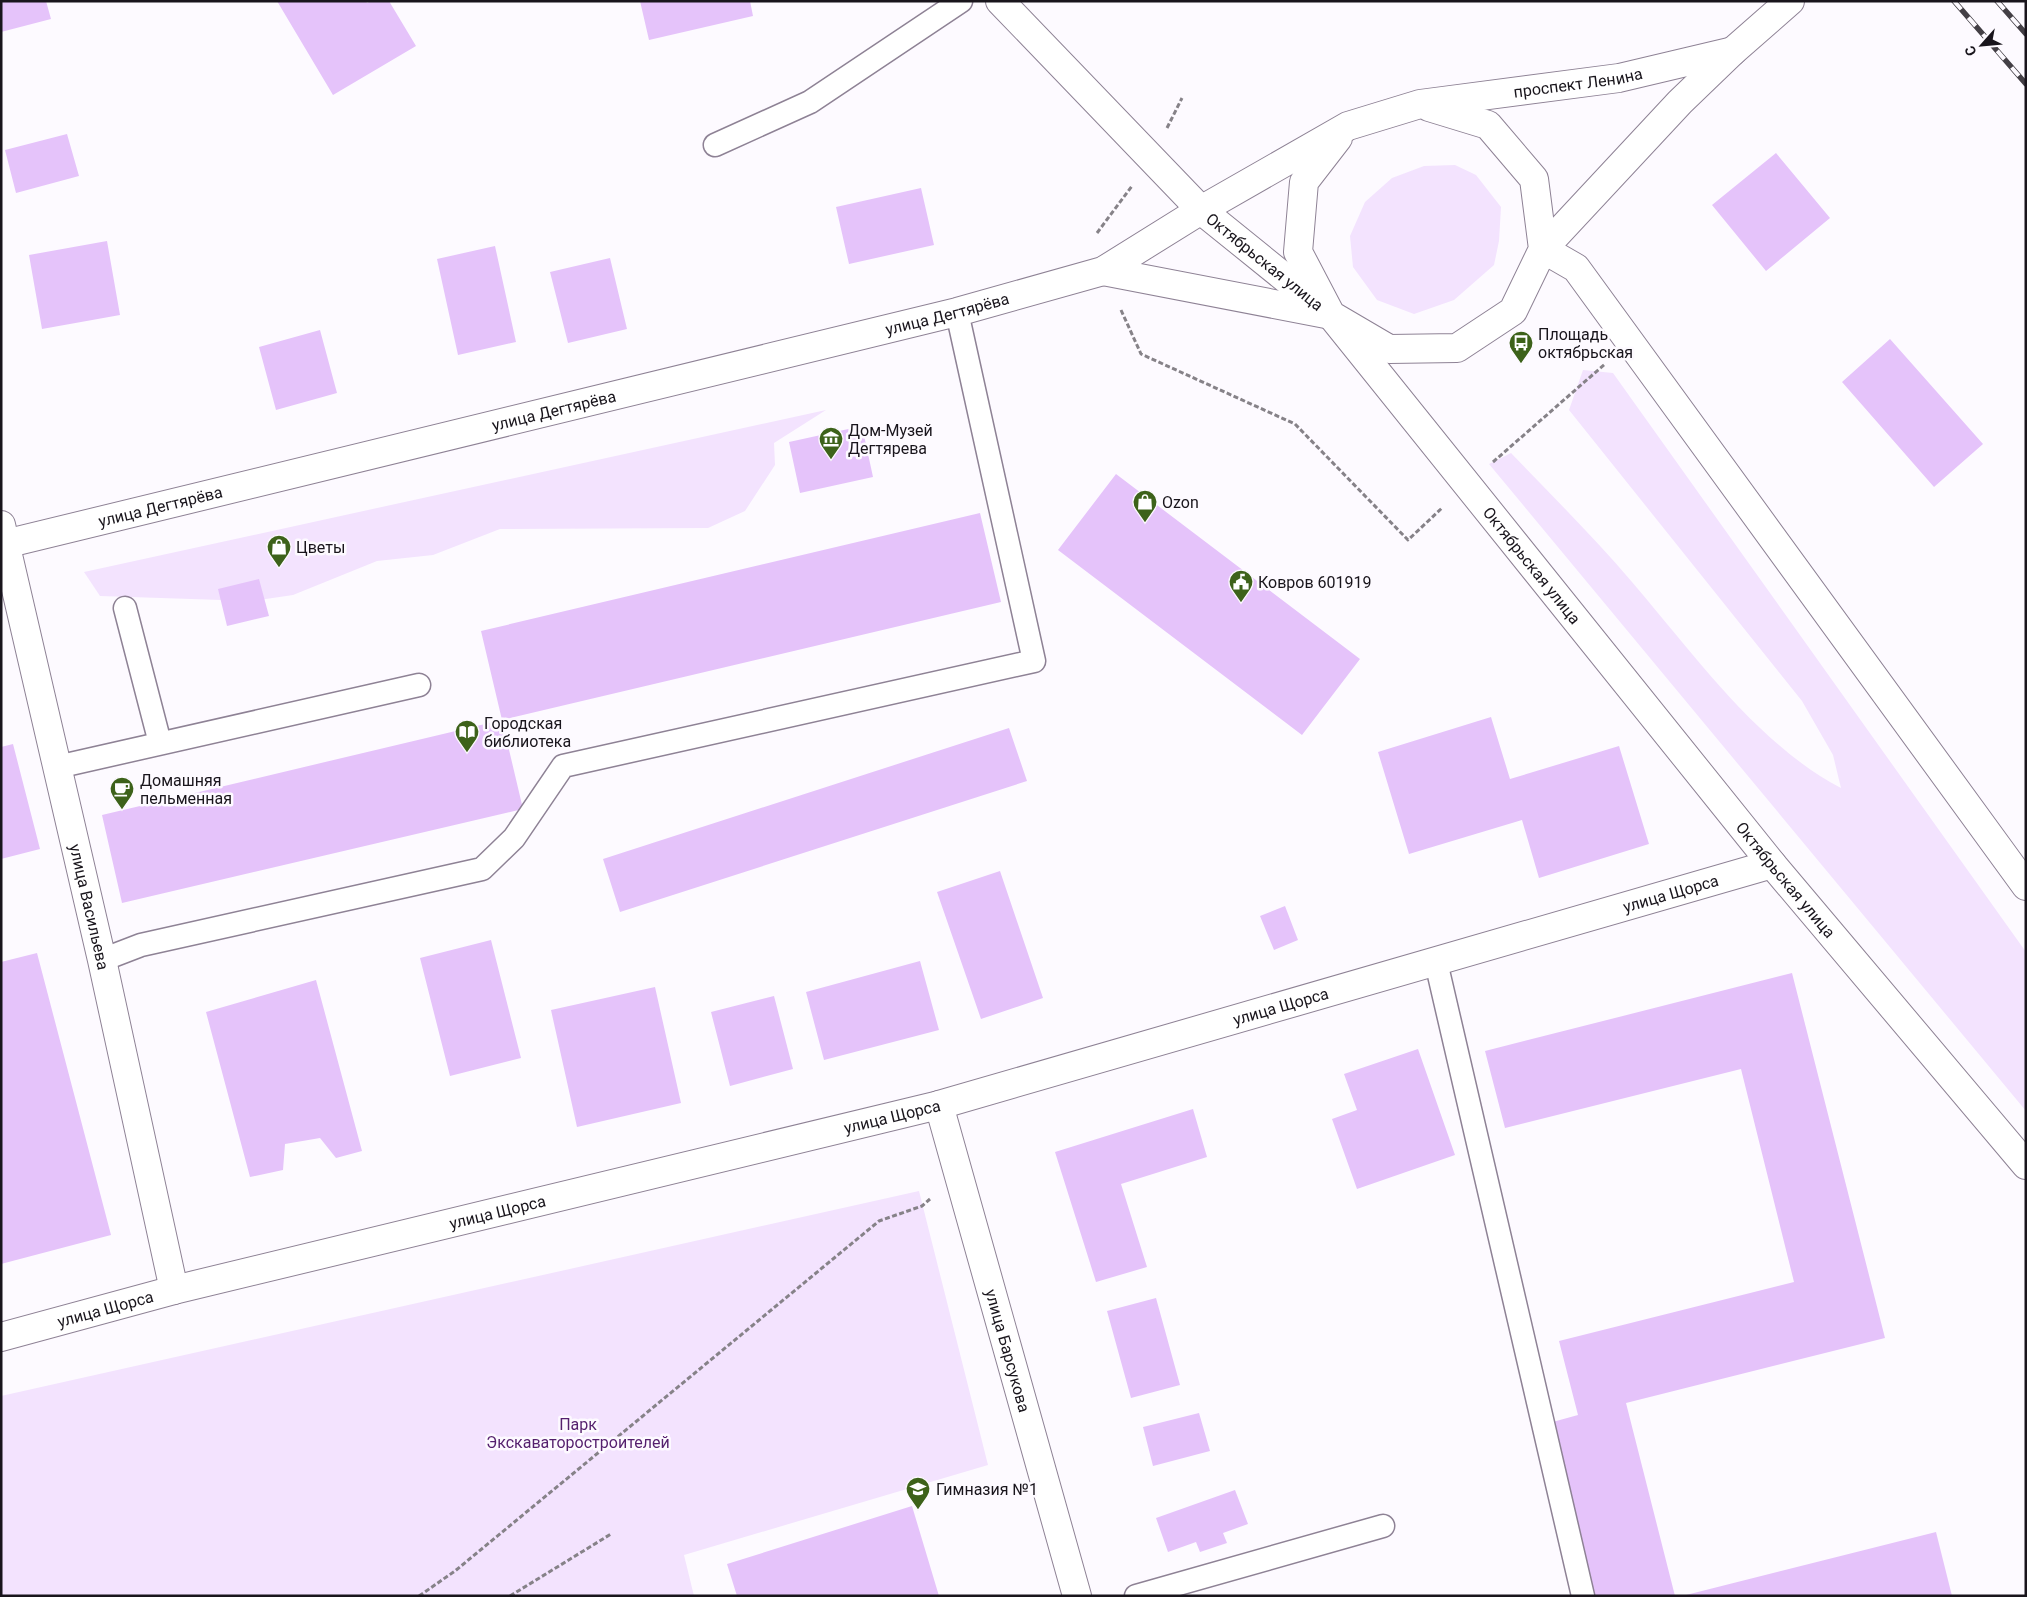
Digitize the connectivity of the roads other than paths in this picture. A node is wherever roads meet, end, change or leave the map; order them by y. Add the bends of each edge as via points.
1 (961, 1) edge
2 (1000, 1) edge
3 (1790, 1) edge
4 (1733, 51) junction
5 (1420, 104) junction
6 (1348, 126) junction
7 (715, 145) dead end
8 (1202, 210) junction
9 (1542, 250) junction
10 (1104, 271) junction
11 (957, 312) junction
12 (1331, 315) junction
13 (3, 538) edge
14 (126, 608) dead end
15 (419, 685) dead end
16 (160, 743) junction
17 (57, 767) junction
18 (1772, 864) junction
19 (2026, 886) edge
20 (102, 960) junction
21 (1436, 962) junction
22 (939, 1105) junction
23 (2026, 1165) edge
24 (174, 1290) junction
25 (1, 1337) edge
26 (1383, 1526) dead end
27 (1077, 1596) edge
28 (1136, 1596) edge
29 (1583, 1596) edge

1 - 7 lane via 810,102
2 - 8 street, Октябрьская улица
3 - 4 street, проспект Ленина
4 - 5 street, проспект Ленина via 1619,78
4 - 9 street, проспект Ленина via 1680,102
5 - 6 street, проспект Ленина
5 - 9 street via 1488,125 1500,138 1534,179
6 - 8 street, улица Дегтярёва
6 - 12 street via 1304,182 1298,252
8 - 10 street, улица Дегтярёва
8 - 12 street, Октябрьская улица
9 - 12 street via 1513,311 1457,348 1389,349
9 - 19 street via 1576,268
10 - 11 street, улица Дегтярёва
10 - 12 street, улица Дегтярёва
11 - 13 street, улица Дегтярёва
11 - 20 lane via 1034,661 563,766 514,838 482,869 141,945
12 - 18 street, Октябрьская улица
13 - 17 street, улица Васильева
14 - 16 lane
15 - 16 lane
16 - 17 lane
17 - 20 street, улица Васильева
18 - 21 street, улица Щорса
18 - 23 street, Октябрьская улица
20 - 24 street, улица Васильева
21 - 22 street, улица Щорса
21 - 29 lane
22 - 24 street, улица Щорса
22 - 27 street, улица Барсукова
24 - 25 street, улица Щорса
26 - 28 lane

